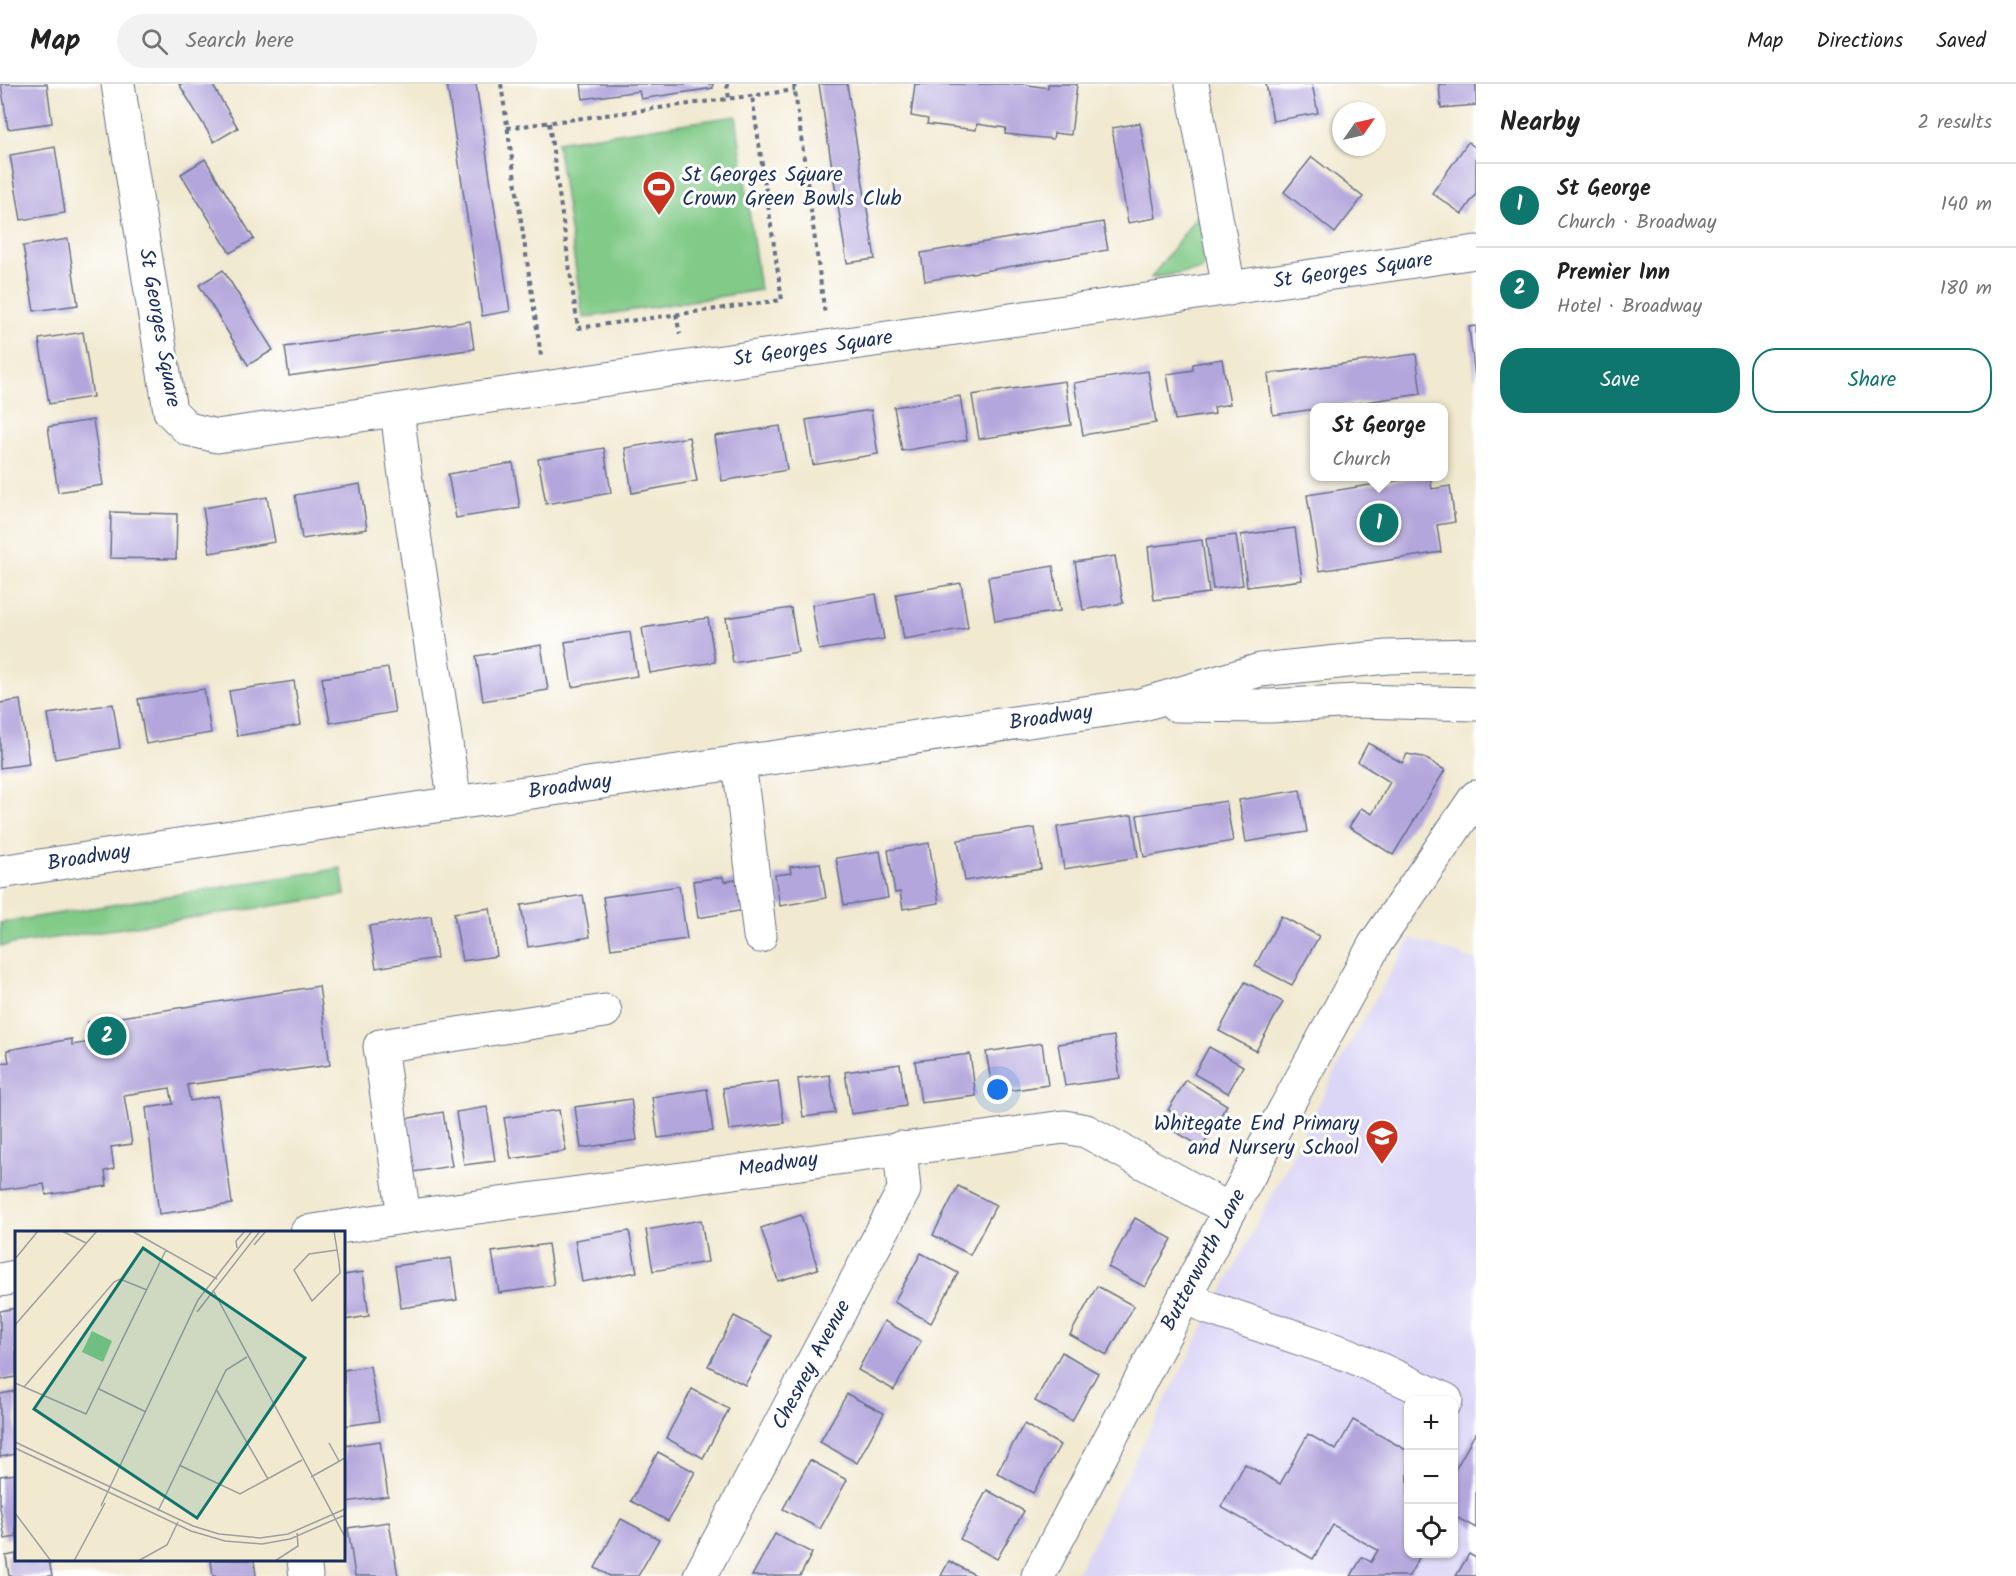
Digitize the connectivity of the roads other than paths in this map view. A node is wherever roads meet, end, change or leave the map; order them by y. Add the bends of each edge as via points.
1 (118, 84) edge
2 (1192, 84) edge
3 (1476, 252) edge
4 (1229, 289) junction
5 (398, 410) junction
6 (1476, 655) edge
7 (1476, 704) edge
8 (1140, 705) junction
9 (739, 762) junction
10 (1476, 797) edge
11 (455, 803) junction
12 (0, 872) edge
13 (760, 936) dead end
14 (605, 1011) dead end
15 (900, 1148) junction
16 (1230, 1209) junction
17 (404, 1217) junction
18 (319, 1231) edge
19 (15, 1277) edge
20 (0, 1280) edge
21 (1186, 1295) junction
22 (1435, 1396) edge
23 (304, 1561) edge
24 (306, 1576) edge
25 (700, 1576) edge
26 (1038, 1576) edge

1 - 5 main road, St Georges Square via 170,411 188,429 218,436
2 - 4 main road
3 - 4 main road, St Georges Square
4 - 5 main road, St Georges Square
5 - 11 main road
6 - 8 main road, Broadway via 1387,657 1260,670
7 - 8 main road, Broadway via 1356,701 1270,706
8 - 9 main road, Broadway
9 - 11 main road, Broadway
9 - 13 main road
10 - 16 main road, Butterworth Lane via 1375,944
11 - 12 main road, Broadway
14 - 17 main road via 380,1046
15 - 16 main road, Meadway via 1064,1127 1086,1131
15 - 17 main road, Meadway
15 - 25 main road, Chesney Avenue via 904,1190
16 - 21 main road, Butterworth Lane
17 - 18 main road, Meadway
19 - 20 main road
21 - 22 main road via 1206,1307 1349,1355
21 - 26 main road, Butterworth Lane
23 - 24 main road

